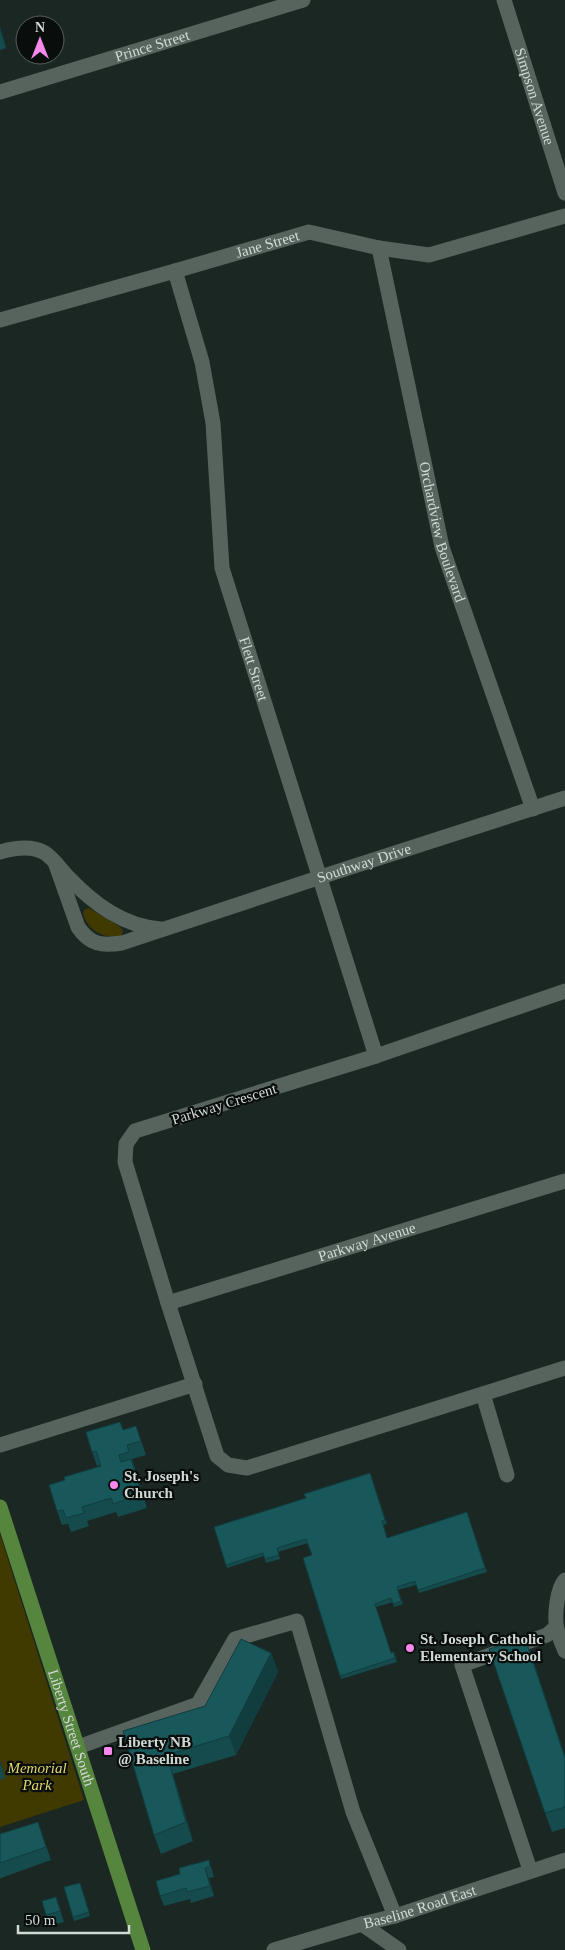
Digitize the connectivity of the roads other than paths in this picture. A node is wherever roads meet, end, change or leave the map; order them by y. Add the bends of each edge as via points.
1 (304, 0) edge
2 (504, 0) edge
3 (278, 3) edge
4 (0, 92) edge
5 (565, 193) edge
6 (565, 216) edge
7 (379, 248) junction
8 (175, 271) junction
9 (0, 320) edge
10 (565, 798) edge
11 (533, 809) junction
12 (0, 852) edge
13 (56, 865) junction
14 (320, 878) junction
15 (165, 929) junction
16 (565, 991) edge
17 (376, 1056) junction
18 (565, 1181) edge
19 (168, 1303) junction
20 (565, 1368) edge
21 (195, 1384) junction
22 (483, 1394) junction
23 (0, 1445) edge
24 (507, 1475) dead end
25 (0, 1507) edge
26 (565, 1580) edge
27 (556, 1627) junction
28 (565, 1651) edge
29 (78, 1747) junction
30 (565, 1860) edge
31 (530, 1870) junction
32 (396, 1916) junction
33 (362, 1924) junction
34 (143, 1950) edge
35 (274, 1950) edge
36 (398, 1950) edge

1 - 3 street, Prince Street
2 - 5 street, Simpson Avenue
3 - 4 street, Prince Street
6 - 7 street, Jane Street via 429,255
7 - 8 street, Jane Street via 309,232
7 - 11 street, Orchardview Boulevard via 442,547
8 - 9 street, Jane Street
8 - 14 street, Flett Street via 202,362 213,424 222,568
10 - 11 street, Southway Drive
11 - 14 street, Southway Drive
12 - 13 street, Southway Drive via 33,849 44,853
13 - 15 street, Southway Drive via 102,908 138,925
13 - 15 street, Southway Drive via 78,927 89,940 98,944 122,944
14 - 15 street, Southway Drive
14 - 17 street, Flett Street
16 - 17 street, Parkway Crescent
17 - 19 street, Parkway Crescent via 135,1131 126,1144 125,1162
18 - 19 street, Parkway Avenue
19 - 21 street, Parkway Crescent
20 - 22 street, Parkway Crescent
21 - 22 street, Parkway Crescent via 217,1456 228,1465 247,1468
21 - 23 street
22 - 24 street
25 - 29 main road, Liberty Street South
26 - 27 street via 556,1603
27 - 28 street
27 - 31 street via 547,1635 462,1665
29 - 32 street via 198,1704 236,1639 297,1621 353,1812
29 - 34 main road, Liberty Street South
30 - 31 street, Baseline Road East
31 - 32 street, Baseline Road East
32 - 33 street, Baseline Road East
33 - 35 street, Baseline Road East
33 - 36 street

